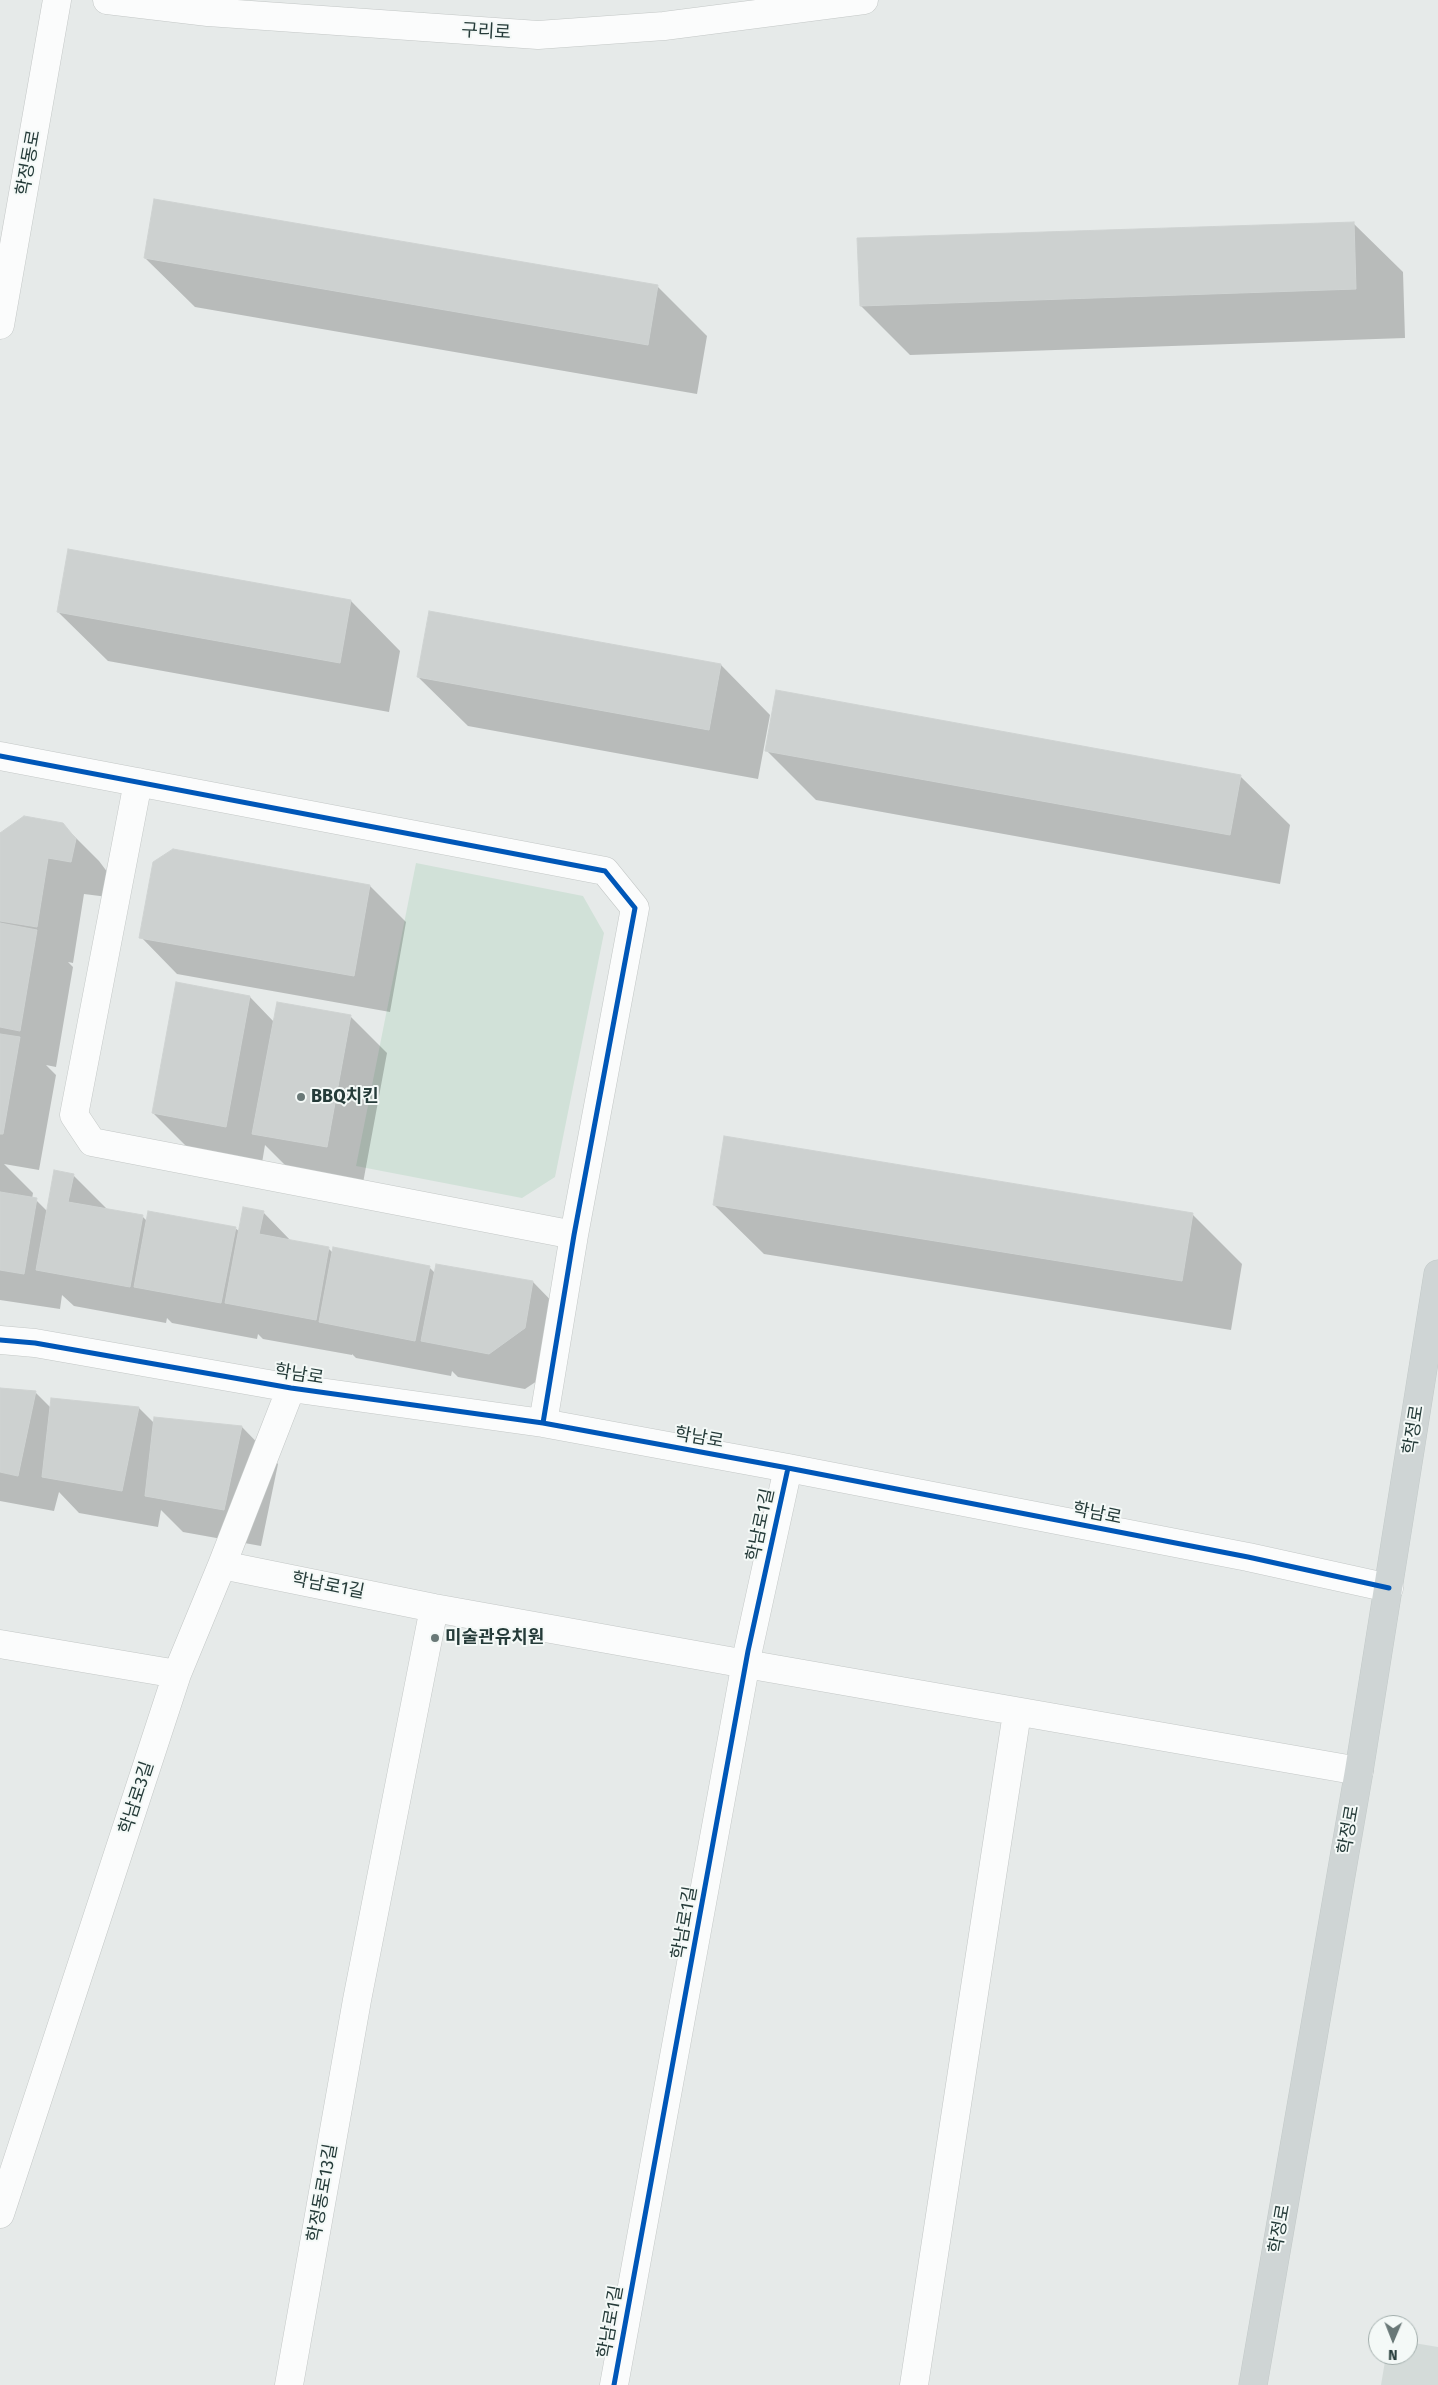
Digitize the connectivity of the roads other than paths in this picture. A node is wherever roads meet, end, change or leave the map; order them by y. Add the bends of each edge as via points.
1 (57, 0) edge
2 (107, 0) edge
3 (864, 0) edge
4 (805, 4) edge
5 (0, 325) edge
6 (0, 756) edge
7 (138, 782) junction
8 (574, 1235) junction
9 (1438, 1274) edge
10 (0, 1340) edge
11 (291, 1388) junction
12 (543, 1423) junction
13 (788, 1468) junction
14 (222, 1565) junction
15 (1389, 1588) junction
16 (434, 1608) junction
17 (0, 1644) edge
18 (746, 1664) junction
19 (177, 1674) junction
20 (1017, 1713) junction
21 (1359, 1771) junction
22 (0, 2214) edge
23 (289, 2385) edge
24 (614, 2385) edge
25 (914, 2385) edge
26 (1253, 2385) edge

1 - 5 street, 학정동로
2 - 4 street, 구리로 via 228,14 538,35 664,26
3 - 4 street, 구리로
6 - 7 street
7 - 8 street via 605,871 634,908
7 - 8 street via 74,1115 92,1142
8 - 12 street
9 - 15 main road, 학정로
10 - 11 street, 학남로
11 - 12 street, 학남로
11 - 14 street, 학남로3길
12 - 13 street, 학남로
13 - 15 street, 학남로 via 1248,1557
13 - 18 street, 학남로1길
14 - 16 street, 학남로1길
14 - 19 street, 학남로3길
15 - 21 main road, 학정로
16 - 18 street, 학남로1길
16 - 23 street, 학정동로13길 via 358,2000
17 - 19 street
18 - 20 street, 학남로1길
18 - 24 street, 학남로1길
19 - 22 street, 학남로3길
20 - 21 street, 학남로1길
20 - 25 street
21 - 26 main road, 학정로

